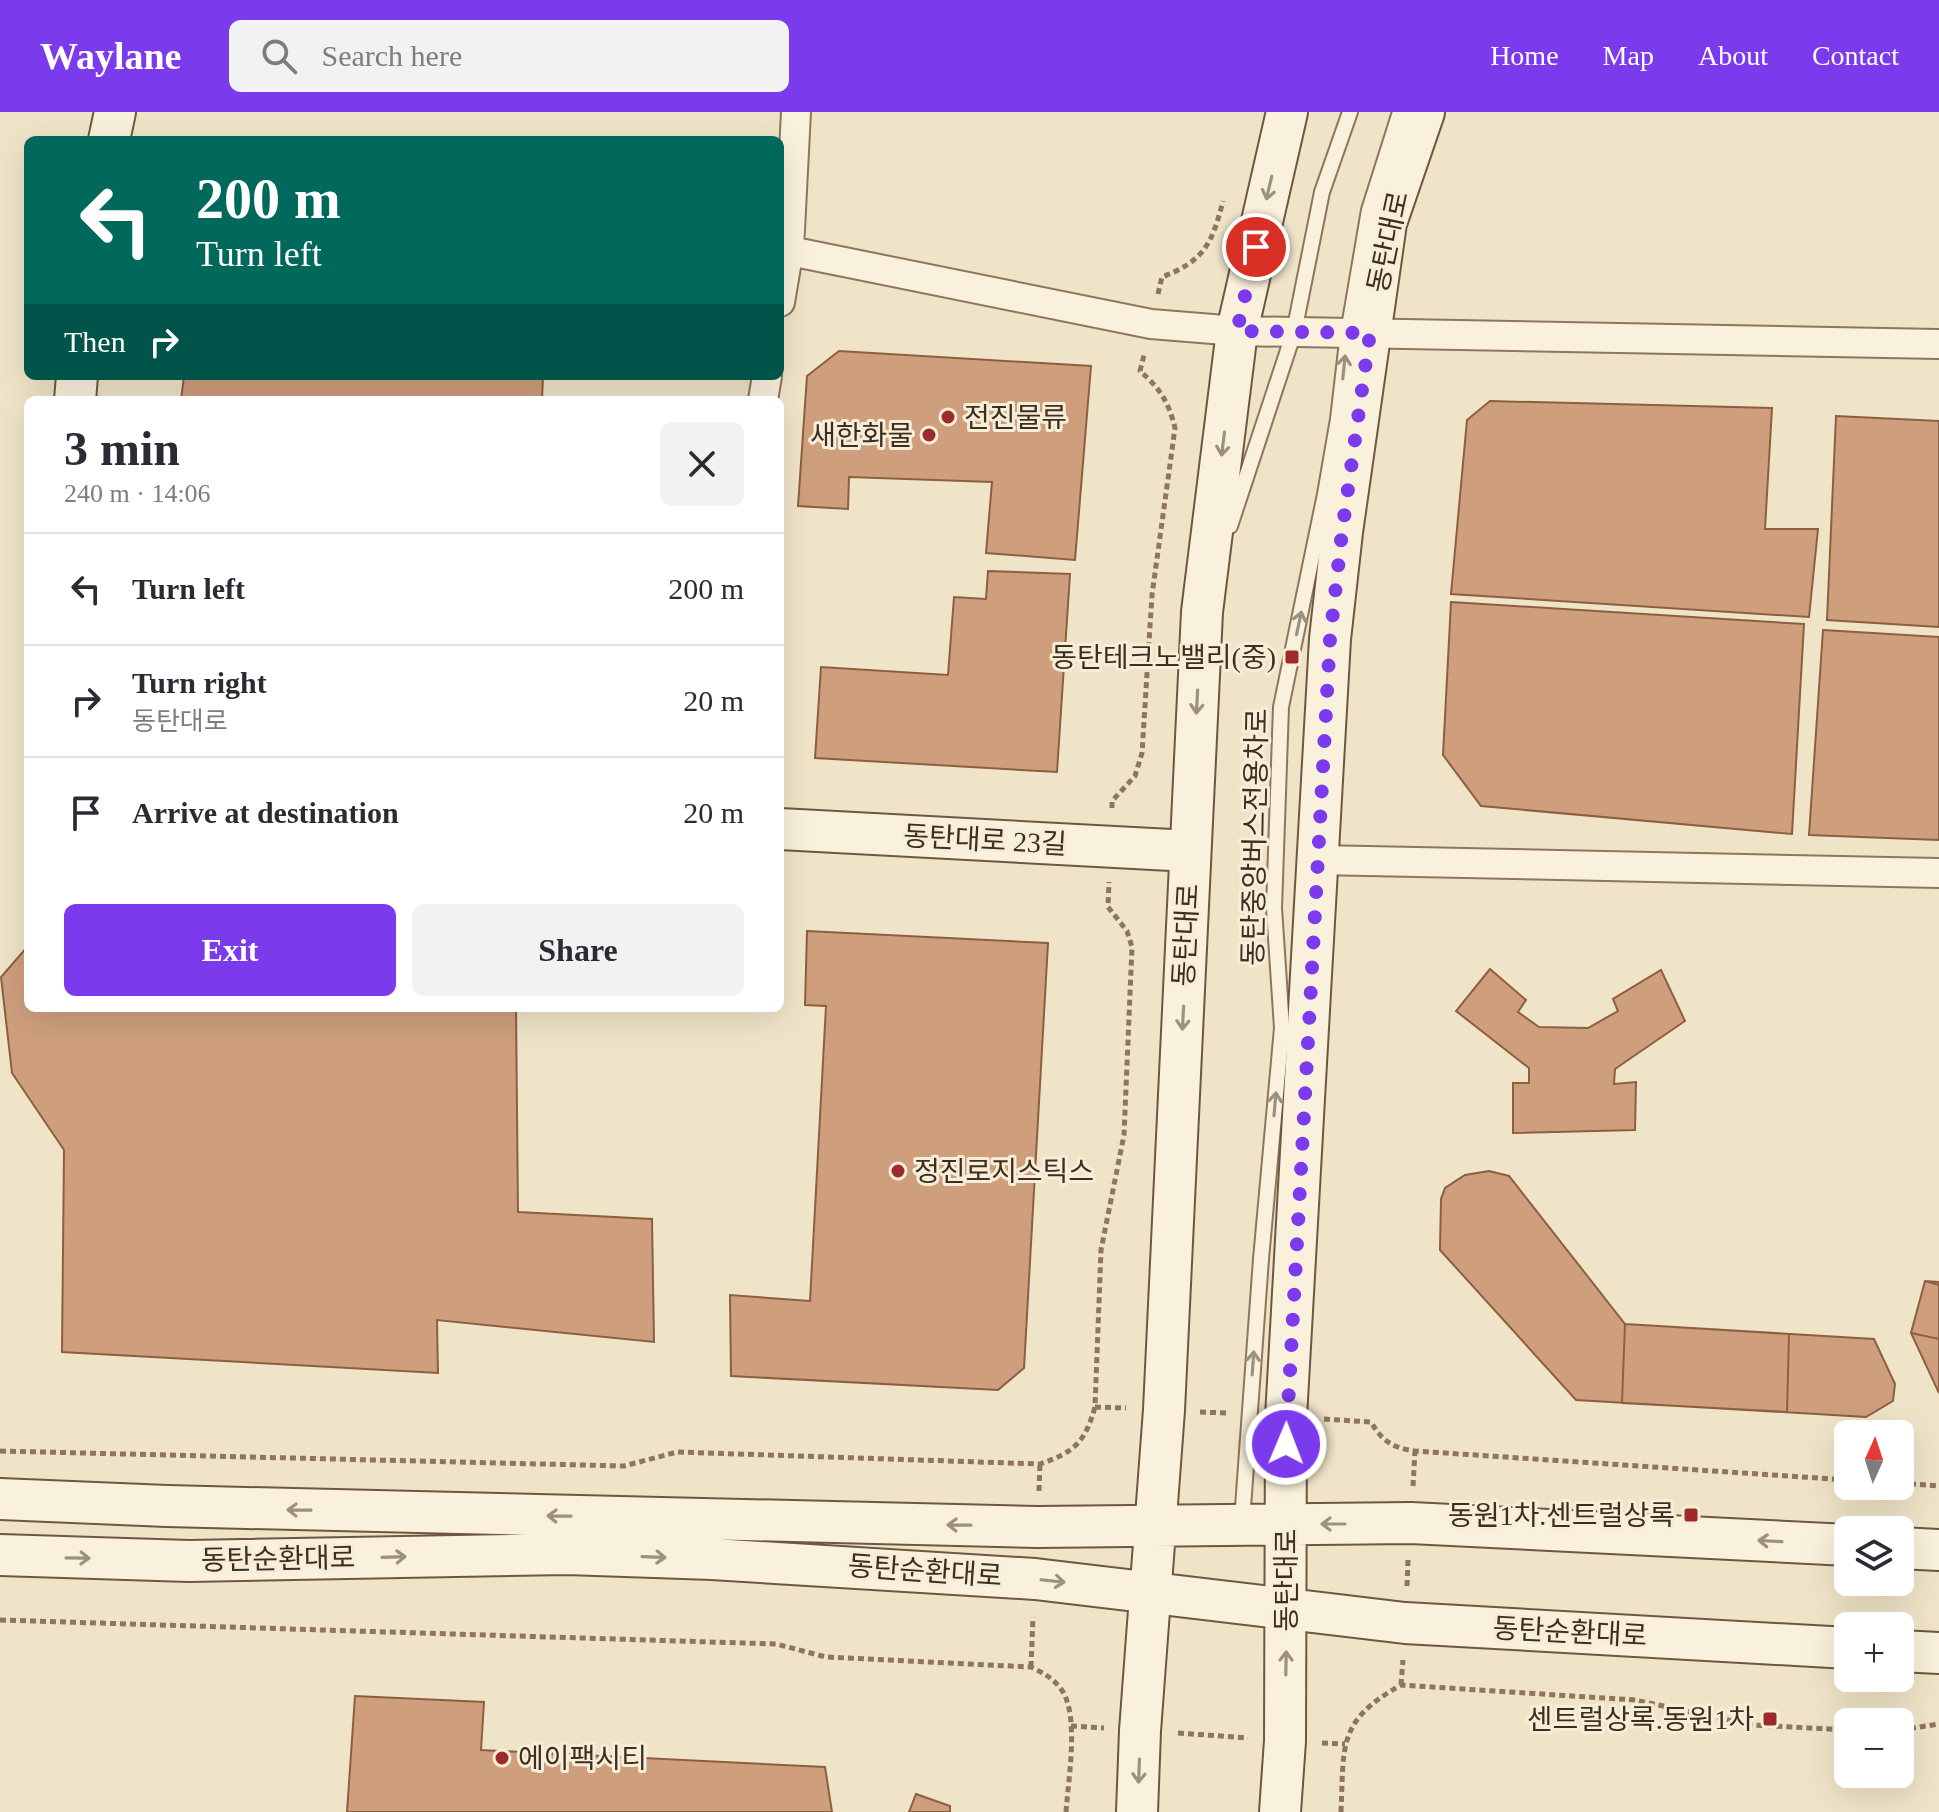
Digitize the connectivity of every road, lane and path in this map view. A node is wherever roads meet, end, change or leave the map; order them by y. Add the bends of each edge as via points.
1 (115, 112) edge
2 (796, 112) edge
3 (1287, 112) edge
4 (1350, 112) edge
5 (1400, 112) edge
6 (1424, 112) edge
7 (110, 136) edge
8 (1225, 197) dead end
9 (784, 249) edge
10 (1162, 277) dead end
11 (1237, 331) junction
12 (1294, 332) junction
13 (1359, 333) junction
14 (1939, 344) edge
15 (1140, 371) dead end
16 (1202, 612) junction
17 (1112, 801) dead end
18 (784, 829) edge
19 (1190, 851) junction
20 (1318, 860) junction
21 (1939, 873) edge
22 (1108, 907) dead end
23 (1371, 1422) dead end
24 (0, 1451) edge
25 (1415, 1451) junction
26 (1834, 1479) edge
27 (1914, 1484) edge
28 (1939, 1486) edge
29 (0, 1499) edge
30 (1411, 1523) junction
31 (1286, 1524) junction
32 (1242, 1525) junction
33 (1156, 1526) junction
34 (1834, 1544) edge
35 (1914, 1549) edge
36 (1939, 1550) edge
37 (0, 1555) edge
38 (1151, 1592) junction
39 (1286, 1609) junction
40 (0, 1620) edge
41 (1405, 1623) junction
42 (1834, 1647) edge
43 (1914, 1652) edge
44 (1939, 1653) edge
45 (1401, 1685) junction
46 (1939, 1724) edge
47 (1914, 1728) edge
48 (1834, 1729) edge
49 (1140, 1731) junction
50 (1285, 1741) junction
51 (1345, 1744) junction
52 (1066, 1812) edge
53 (1137, 1812) edge
54 (1280, 1812) edge
55 (1341, 1812) edge

1 - 7 street
2 - 9 street
3 -> 11 street, 동탄대로
4 - 12 lane via 1322,192
5 - 13 lane, 동탄중앙버스전용차로 via 1369,210
6 - 13 street, 동탄대로 via 1386,223
8 - 10 path via 1207,248
9 - 11 street via 1151,324
11 - 12 street
11 -> 16 street, 동탄대로
12 - 13 street
12 - 16 lane
13 - 14 street
13 - 20 street, 동탄대로 via 1330,639
32 -> 13 lane, 동탄중앙버스전용차로 via 1282,1028 1274,908 1281,707
15 - 17 path via 1159,387 1175,428 1152,595 1142,753 1135,776
16 -> 19 street, 동탄대로
18 - 19 street, 동탄대로 23길
19 -> 33 street, 동탄대로
20 - 21 street
20 - 31 street, 동탄대로 via 1286,1417
22 - 24 path via 1132,947 1124,1135 1101,1250 1095,1407 1077,1446 1057,1458 1040,1464 677,1452 624,1466
23 - 25 path via 1387,1443
25 - 26 path
25 - 30 path
27 - 28 path
33 -> 29 street, 동탄순환대로
30 -> 31 street, 동탄순환대로
34 -> 30 street, 동탄순환대로
30 - 41 path
31 - 32 street, 동탄순환대로
31 - 39 street, 동탄대로
32 - 33 street, 동탄순환대로
33 - 38 street, 동탄대로
35 - 36 street
37 -> 38 street, 동탄순환대로 via 189,1561 567,1554 698,1558 1020,1578
38 - 39 street, 동탄순환대로
38 - 49 street, 동탄대로
39 - 41 street, 동탄순환대로
50 -> 39 street, 동탄대로
40 - 52 path via 776,1644 826,1657 1031,1667 1049,1676 1069,1707
41 - 42 street, 동탄순환대로
41 - 45 path
43 - 44 street
45 - 48 path via 1635,1700 1752,1725
45 - 51 path via 1362,1711
46 - 47 path
49 - 50 path
49 -> 53 street, 동탄대로
50 - 51 path
50 - 54 street, 동탄대로
51 - 55 path

